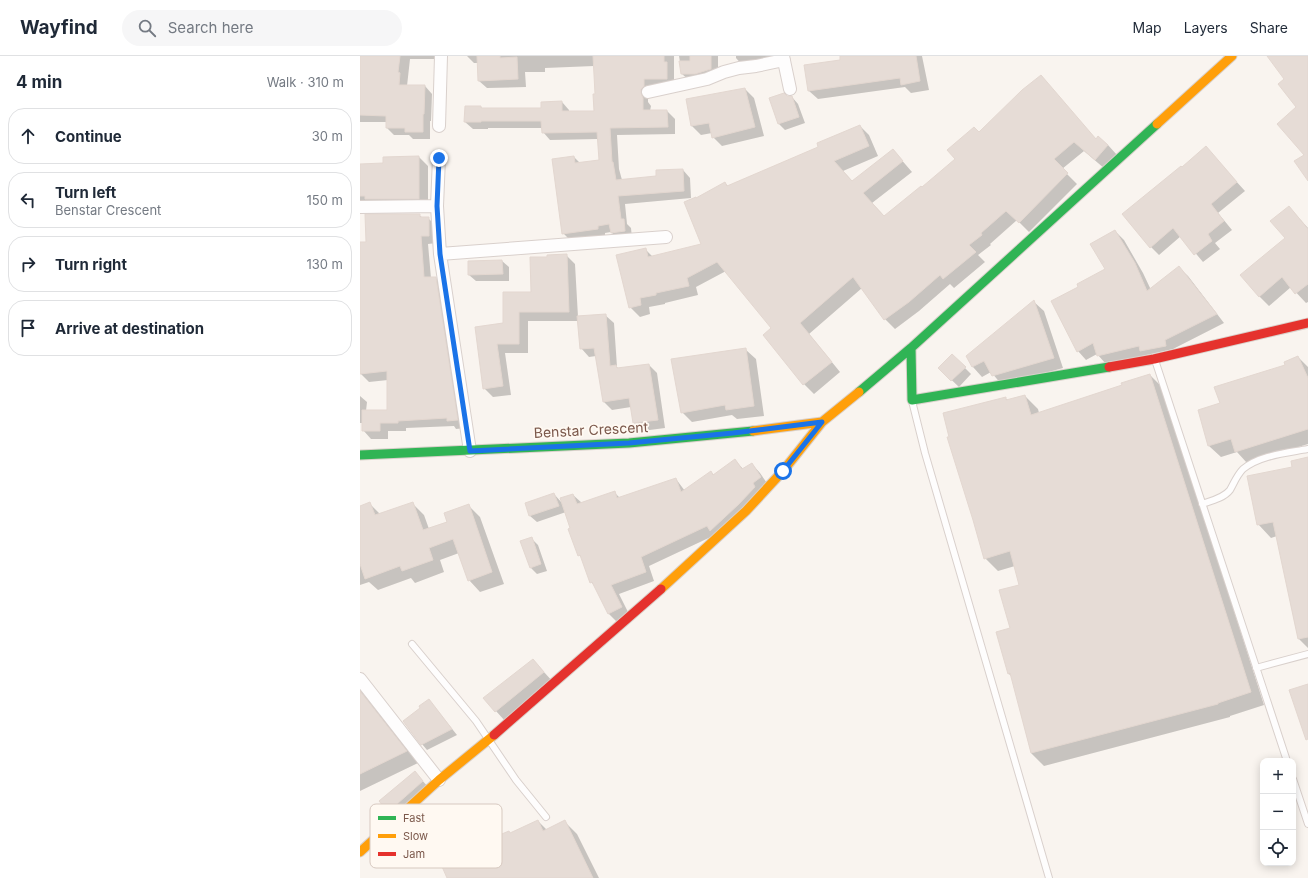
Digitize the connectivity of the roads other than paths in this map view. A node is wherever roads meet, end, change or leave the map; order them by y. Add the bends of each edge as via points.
1 (441, 56) edge
2 (1232, 56) edge
3 (783, 58) edge
4 (790, 89) dead end
5 (648, 92) dead end
6 (439, 126) dead end
7 (439, 158) dead end
8 (437, 206) junction
9 (360, 207) edge
10 (666, 237) dead end
11 (440, 254) junction
12 (1308, 323) edge
13 (911, 348) junction
14 (1154, 359) junction
15 (912, 400) junction
16 (822, 422) junction
17 (1308, 449) edge
18 (470, 451) junction
19 (360, 455) edge
20 (1202, 504) junction
21 (412, 644) dead end
22 (1308, 654) edge
23 (1256, 668) junction
24 (360, 679) edge
25 (489, 739) junction
26 (1286, 758) edge
27 (439, 780) junction
28 (1296, 788) edge
29 (413, 804) edge
30 (546, 816) dead end
31 (1308, 824) edge
32 (370, 843) edge
33 (360, 852) edge
34 (1049, 878) edge

1 - 6 street
2 - 13 street
3 - 4 street
3 - 5 street
7 - 8 street
8 - 9 street
8 - 11 street
10 - 11 street
11 - 18 street
12 - 14 street
13 - 15 street
13 - 16 street
14 - 15 street
14 - 20 lane
15 - 34 lane via 925,454
16 - 18 street, Benstar Crescent via 629,443
16 - 25 street via 783,471 746,511 664,587
17 - 20 lane via 1267,458 1249,465 1242,470 1229,491
18 - 19 street, Benstar Crescent
20 - 23 lane
21 - 25 lane
22 - 23 lane
23 - 26 lane
24 - 27 street
25 - 27 street
25 - 30 lane via 516,780
27 - 29 street
28 - 31 lane
32 - 33 street

